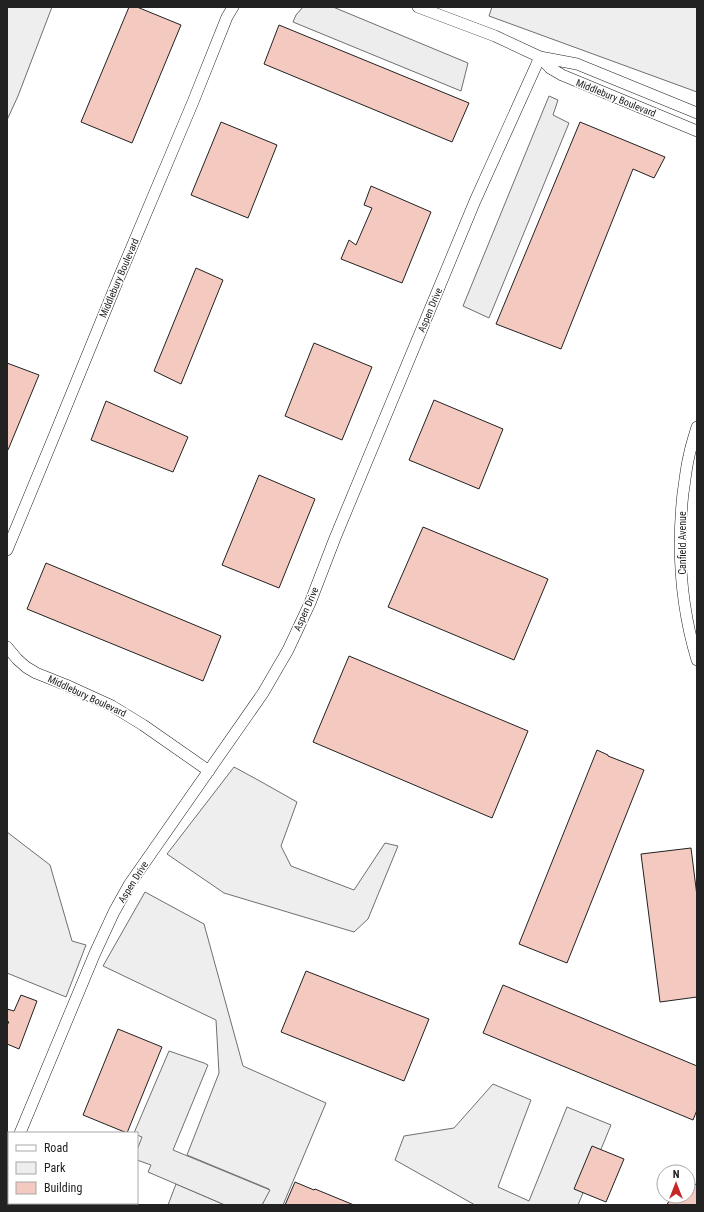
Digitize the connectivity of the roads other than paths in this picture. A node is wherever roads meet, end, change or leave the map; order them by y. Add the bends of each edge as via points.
1 (233, 7) edge
2 (418, 7) edge
3 (540, 57) junction
4 (697, 113) edge
5 (697, 131) edge
6 (697, 427) edge
7 (7, 550) edge
8 (7, 647) edge
9 (697, 660) edge
10 (208, 771) junction
11 (20, 1132) edge

1 - 7 street, Middlebury Boulevard
2 - 3 street, Middlebury Boulevard via 495,36
3 - 4 street, Middlebury Boulevard via 577,64
3 - 5 street, Middlebury Boulevard via 562,76
3 - 10 street, Aspen Drive via 475,200 288,650 263,693
6 - 9 street, Canfield Avenue via 687,464 681,530 684,596 692,646
8 - 10 street, Middlebury Boulevard via 26,667 112,706
10 - 11 street, Aspen Drive via 129,885 114,912

